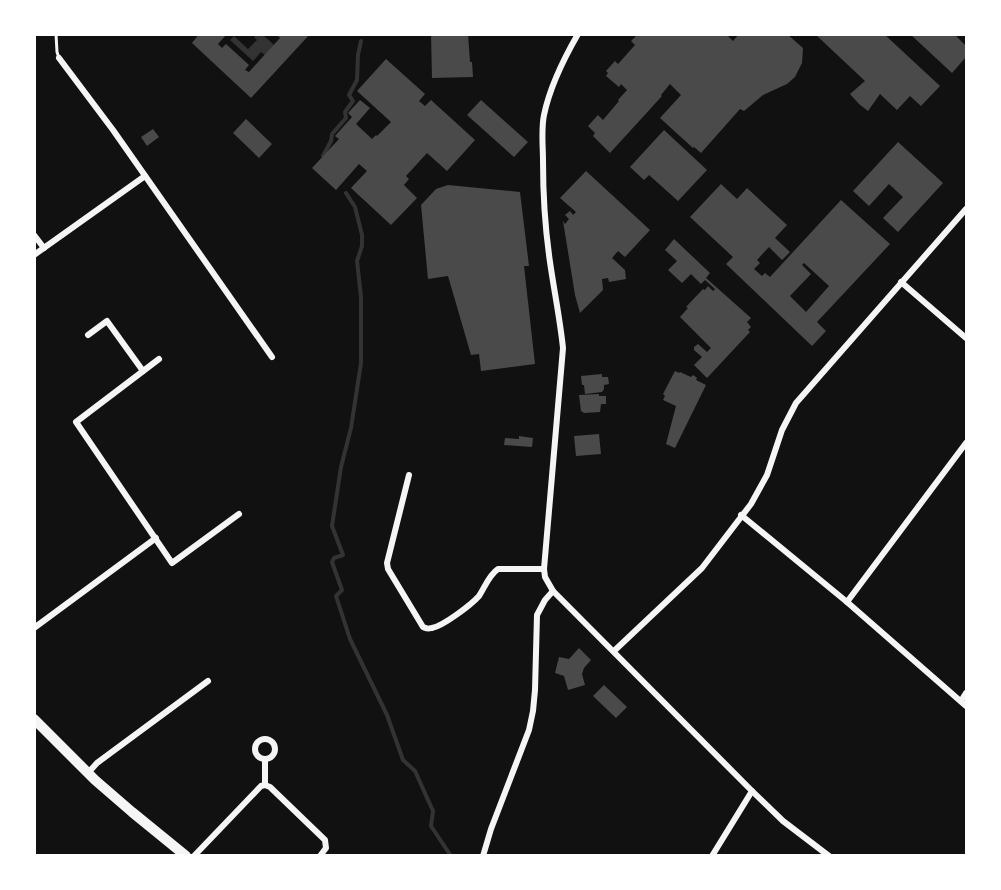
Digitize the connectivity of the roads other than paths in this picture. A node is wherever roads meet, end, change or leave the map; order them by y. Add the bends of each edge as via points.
1 (56, 34) edge
2 (578, 34) edge
3 (59, 58) joint
4 (146, 176) junction
5 (966, 209) edge
6 (34, 235) edge
7 (44, 248) junction
8 (34, 255) edge
9 (902, 282) junction
10 (88, 334) dead end
11 (966, 338) edge
12 (272, 357) dead end
13 (159, 359) dead end
14 (143, 371) junction
15 (966, 443) edge
16 (409, 475) dead end
17 (239, 514) dead end
18 (741, 515) junction
19 (156, 538) junction
20 (544, 569) junction
21 (552, 591) junction
22 (847, 602) junction
23 (34, 628) edge
24 (614, 651) junction
25 (208, 681) dead end
26 (966, 693) edge
27 (964, 704) edge
28 (34, 719) edge
29 (265, 759) dead end
30 (88, 773) junction
31 (265, 785) junction
32 (752, 791) junction
33 (181, 854) edge
34 (194, 855) edge
35 (320, 855) edge
36 (483, 855) edge
37 (712, 855) edge
38 (829, 855) edge

1 - 3 lane
2 - 20 street via 550,92 543,122 544,212 563,348
3 - 4 street
4 - 7 street
4 - 12 street
5 - 9 street
6 - 7 street
7 - 8 street
9 - 11 street
9 - 18 street via 796,403 767,475
10 - 14 street via 107,321
13 - 14 street
14 - 19 street via 76,422
15 - 22 street
16 - 20 street via 387,563 423,627 435,628 466,608 498,569
17 - 19 street via 172,563
18 - 22 street
18 - 24 street via 702,568
19 - 23 street
20 - 21 street
21 - 24 street
21 - 36 street via 537,615 535,690 529,730
22 - 27 street
24 - 32 street
25 - 30 street
26 - 27 street
28 - 30 main road
29 - 31 street
30 - 33 main road
31 - 34 street
31 - 35 street via 325,840 327,846
32 - 37 street
32 - 38 street via 816,850

